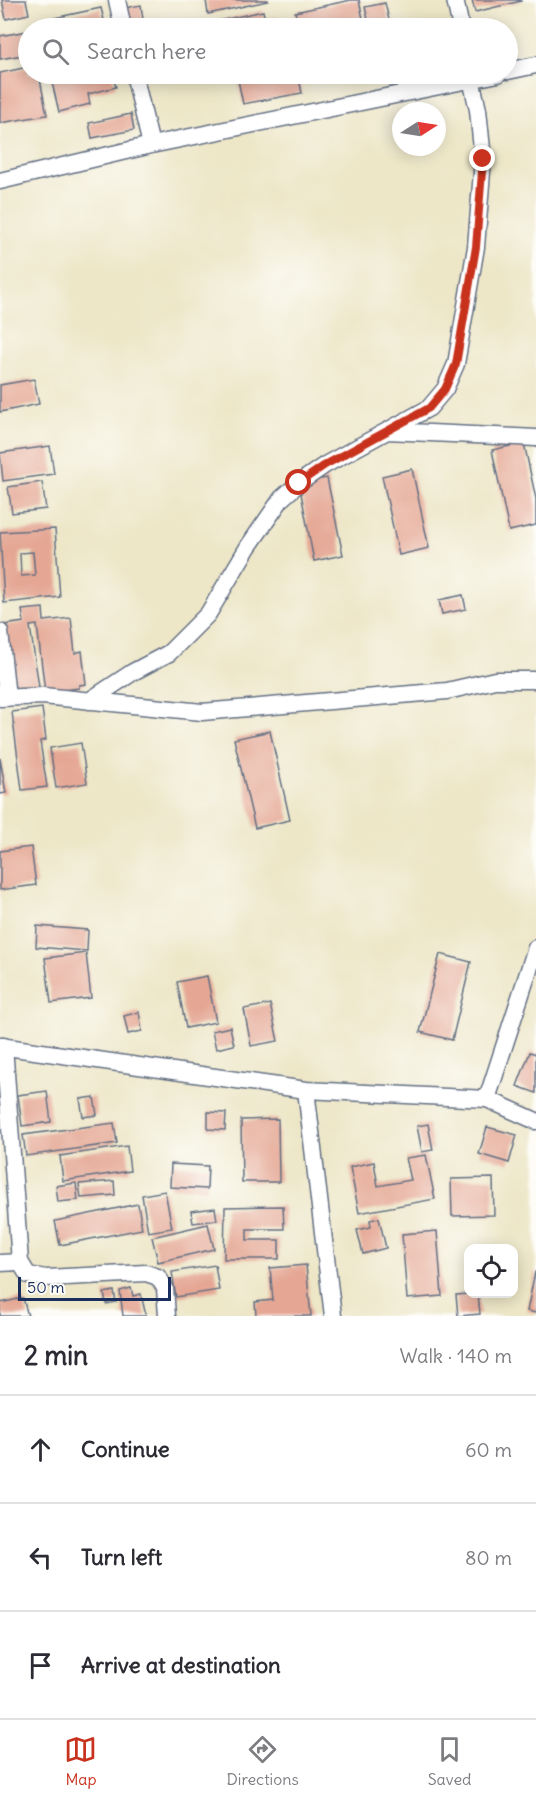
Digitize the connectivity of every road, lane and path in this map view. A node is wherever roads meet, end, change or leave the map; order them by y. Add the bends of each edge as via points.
1 (117, 0) edge
2 (455, 0) edge
3 (121, 18) edge
4 (459, 18) edge
5 (536, 65) edge
6 (518, 69) edge
7 (136, 84) edge
8 (434, 84) edge
9 (472, 84) edge
10 (151, 146) junction
11 (0, 181) edge
12 (386, 431) junction
13 (536, 438) edge
14 (0, 632) edge
15 (536, 680) edge
16 (3, 697) edge
17 (89, 701) junction
18 (536, 948) edge
19 (2, 1046) edge
20 (306, 1090) junction
21 (487, 1099) junction
22 (536, 1122) edge
23 (20, 1262) junction
24 (0, 1263) edge
25 (167, 1316) edge
26 (333, 1316) edge

1 - 3 street
2 - 4 street
5 - 6 street
7 - 10 street
8 - 10 street
9 - 12 street via 483,159 476,247 456,364 445,389 429,408
10 - 11 street
12 - 13 street
12 - 17 street via 325,465 282,498 208,614 169,653
14 - 16 street
15 - 17 street via 495,680 447,691 202,712
16 - 17 street
18 - 21 street
19 - 20 street
19 - 23 street
20 - 21 street
20 - 26 street
21 - 22 street
23 - 24 street
23 - 25 street via 28,1275 46,1278 146,1272 158,1276 165,1288

